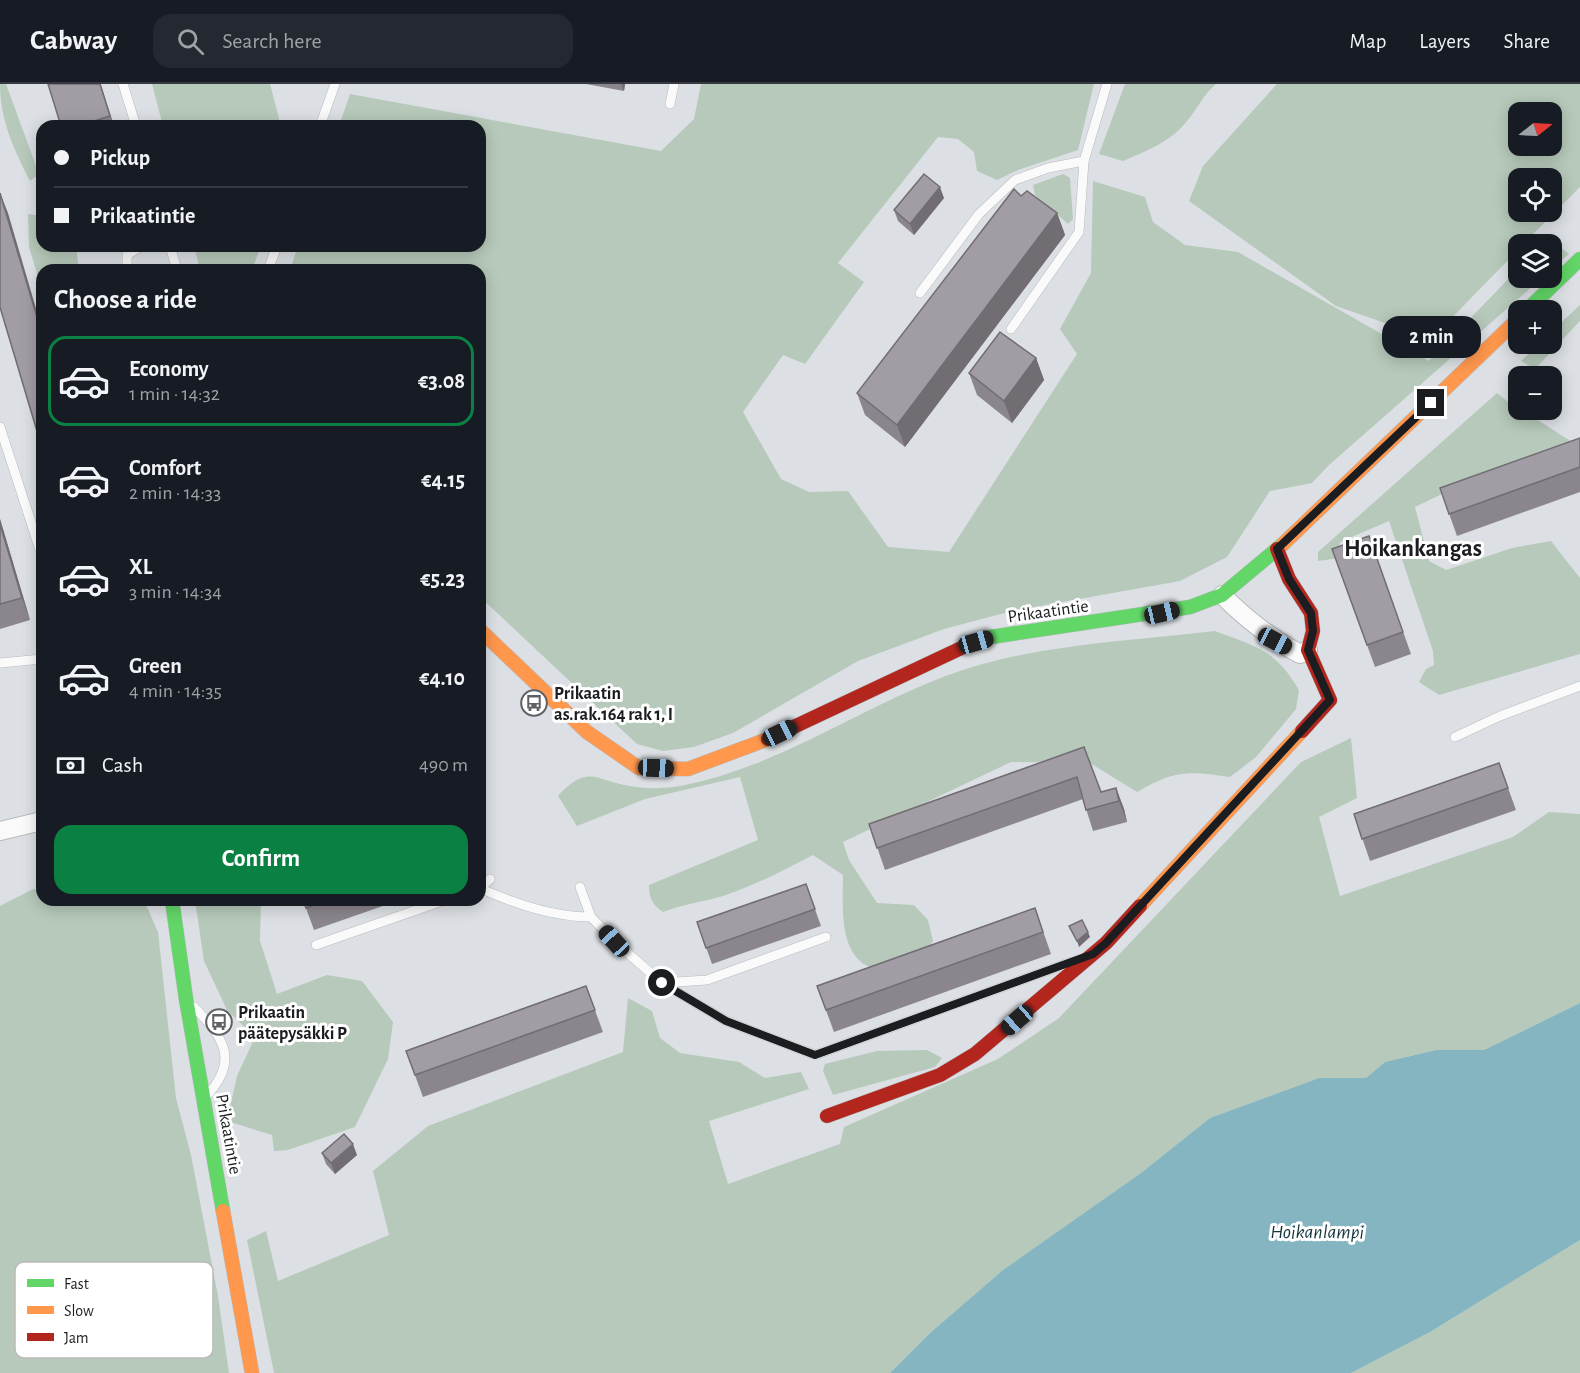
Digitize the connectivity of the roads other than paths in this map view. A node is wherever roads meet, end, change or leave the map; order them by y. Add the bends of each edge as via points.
1 (123, 84) edge
2 (335, 84) edge
3 (674, 84) edge
4 (1107, 84) edge
5 (670, 104) dead end
6 (134, 120) edge
7 (322, 120) edge
8 (1084, 160) junction
9 (1580, 259) edge
10 (920, 292) dead end
11 (1537, 300) edge
12 (1011, 329) dead end
13 (1508, 329) edge
14 (0, 427) edge
15 (36, 538) edge
16 (1277, 549) junction
17 (1222, 595) junction
18 (486, 636) edge
19 (1308, 650) junction
20 (36, 660) edge
21 (0, 663) edge
22 (1580, 686) edge
23 (1455, 737) dead end
24 (36, 822) edge
25 (0, 831) edge
26 (490, 879) dead end
27 (486, 884) edge
28 (580, 887) dead end
29 (486, 891) edge
30 (173, 906) edge
31 (428, 906) edge
32 (591, 917) junction
33 (826, 937) dead end
34 (316, 945) dead end
35 (1093, 954) junction
36 (662, 983) junction
37 (186, 999) junction
38 (204, 1098) junction
39 (827, 1116) dead end
40 (252, 1373) edge

1 - 6 lane
2 - 7 lane
3 - 5 lane
4 - 8 lane
8 - 10 lane via 1015,180 979,214
8 - 12 lane via 1079,232
9 - 11 street
13 - 16 street, Prikaatintie
14 - 15 lane
16 - 17 street, Prikaatintie
16 - 19 street via 1289,579 1311,613 1313,631
17 - 18 street, Prikaatintie via 1162,613 991,638 962,646 760,743 688,769 639,768 587,732
17 - 19 street via 1275,641 1300,654
19 - 35 street via 1330,700
20 - 21 lane
22 - 23 lane
24 - 25 street
26 - 27 lane
28 - 32 lane
29 - 32 lane via 542,910
30 - 37 street, Prikaatintie
31 - 34 lane
32 - 36 lane
33 - 36 lane via 707,980
35 - 36 lane via 815,1055 726,1021
35 - 39 street via 975,1054 940,1075
37 - 38 street, Prikaatintie
37 - 38 lane via 218,1034 226,1050 224,1070
38 - 40 street, Prikaatintie

